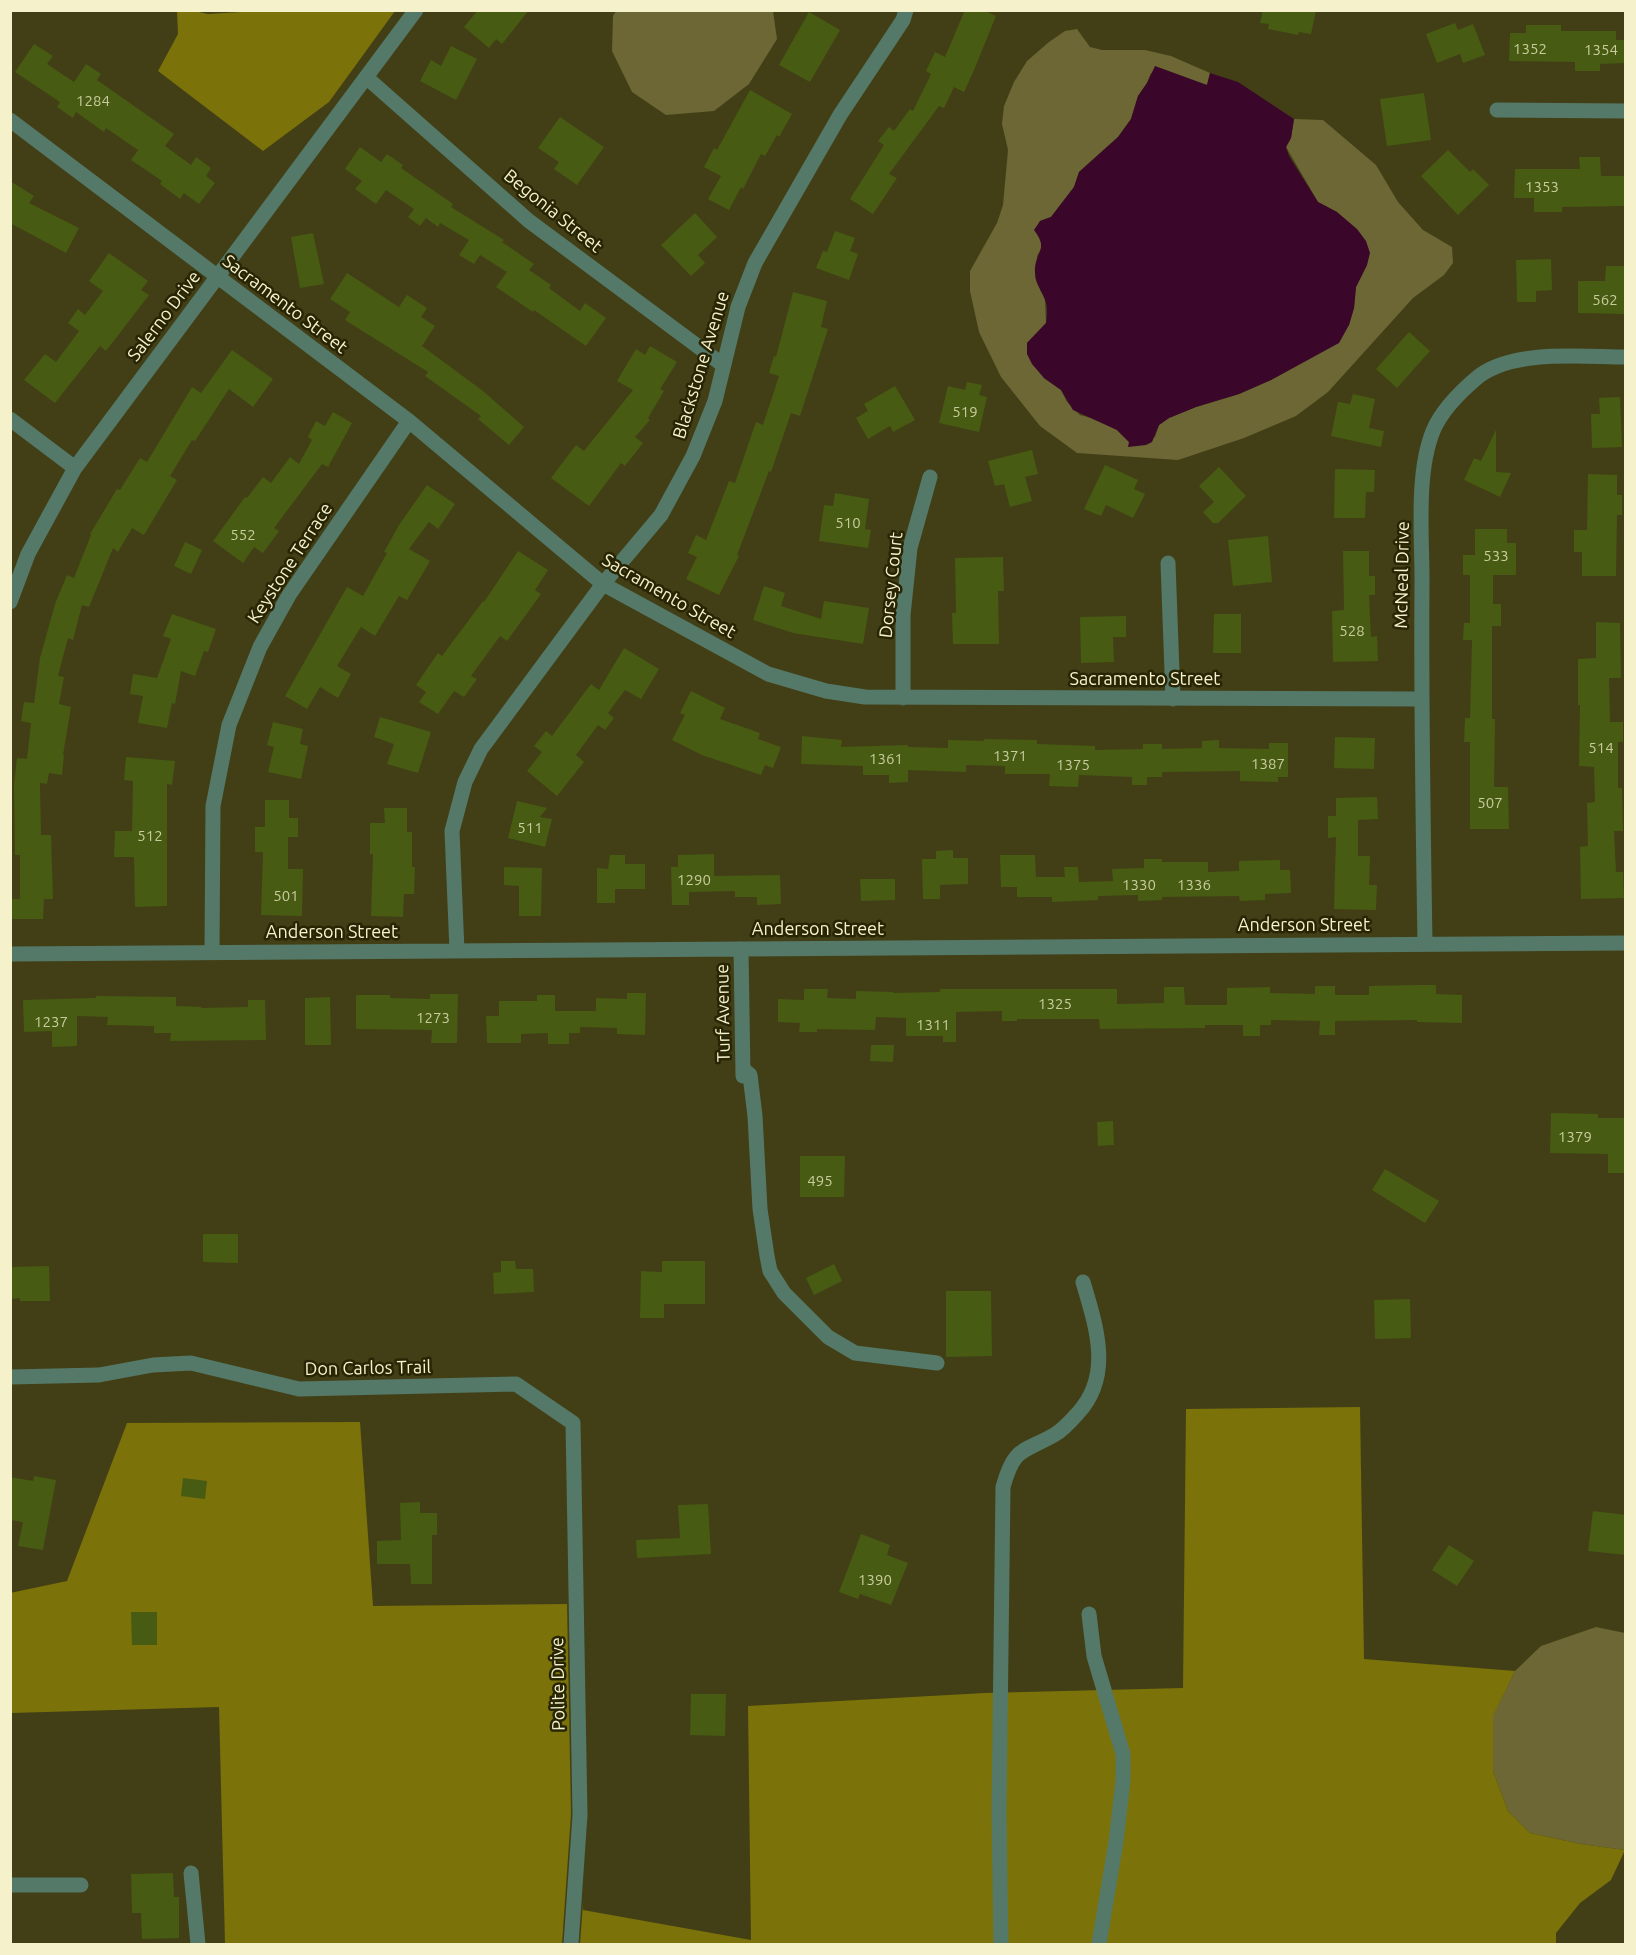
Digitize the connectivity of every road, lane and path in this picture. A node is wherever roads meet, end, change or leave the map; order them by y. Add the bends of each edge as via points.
1 (416, 10) edge
2 (906, 10) edge
3 (366, 77) junction
4 (1497, 110) dead end
5 (1626, 111) edge
6 (10, 120) edge
7 (218, 277) junction
8 (1626, 357) edge
9 (723, 365) junction
10 (10, 419) edge
11 (408, 421) junction
12 (75, 468) junction
13 (930, 477) dead end
14 (1168, 563) dead end
15 (603, 584) junction
16 (10, 602) edge
17 (903, 698) junction
18 (1173, 699) junction
19 (1420, 699) junction
20 (1425, 943) junction
21 (1626, 943) edge
22 (741, 949) junction
23 (212, 951) junction
24 (457, 951) junction
25 (10, 954) edge
26 (1083, 1282) dead end
27 (937, 1363) dead end
28 (10, 1377) edge
29 (573, 1424) joint
30 (1089, 1614) dead end
31 (191, 1873) dead end
32 (10, 1885) edge
33 (81, 1885) dead end
34 (198, 1944) edge
35 (571, 1944) edge
36 (1001, 1944) edge
37 (1099, 1944) edge

1 - 3 street, Salerno Drive
2 - 9 street, Blackstone Avenue via 840,114 755,263 738,307
3 - 7 street, Salerno Drive
3 - 9 street, Begonia Street via 529,221
4 - 5 street
6 - 7 street, Sacramento Street
7 - 11 street, Sacramento Street
7 - 12 street, Salerno Drive
8 - 19 street, McNeal Drive via 1529,357 1506,363 1481,375 1446,407 1433,431 1423,469
9 - 15 street, Blackstone Avenue via 715,401 688,466 661,515
10 - 12 street
11 - 15 street, Sacramento Street
11 - 23 street, Keystone Terrace via 289,595 260,647 229,725 213,806
12 - 16 street, Salerno Drive via 28,554
13 - 17 street, Dorsey Court via 910,548 903,615
14 - 18 street
15 - 17 street, Sacramento Street via 768,674 826,691
15 - 24 street, Blackstone Avenue via 481,749 465,782 452,831
17 - 18 street, Sacramento Street
18 - 19 street, Sacramento Street
19 - 20 street, McNeal Drive
20 - 21 street, Anderson Street
20 - 22 street, Anderson Street
22 - 24 street, Anderson Street
22 - 27 street, Turf Avenue via 743,1073 750,1075 760,1209 770,1271 784,1293 828,1337 855,1353
23 - 24 street, Anderson Street
23 - 25 street, Anderson Street
26 - 36 street via 1098,1338 1098,1380 1070,1423 1020,1452 1008,1468 1003,1487
28 - 29 street, Don Carlos Trail via 99,1375 191,1363 299,1389 516,1384
29 - 35 street, Polite Drive via 580,1815
30 - 37 street via 1094,1656 1123,1754 1116,1842
31 - 34 street
32 - 33 street

